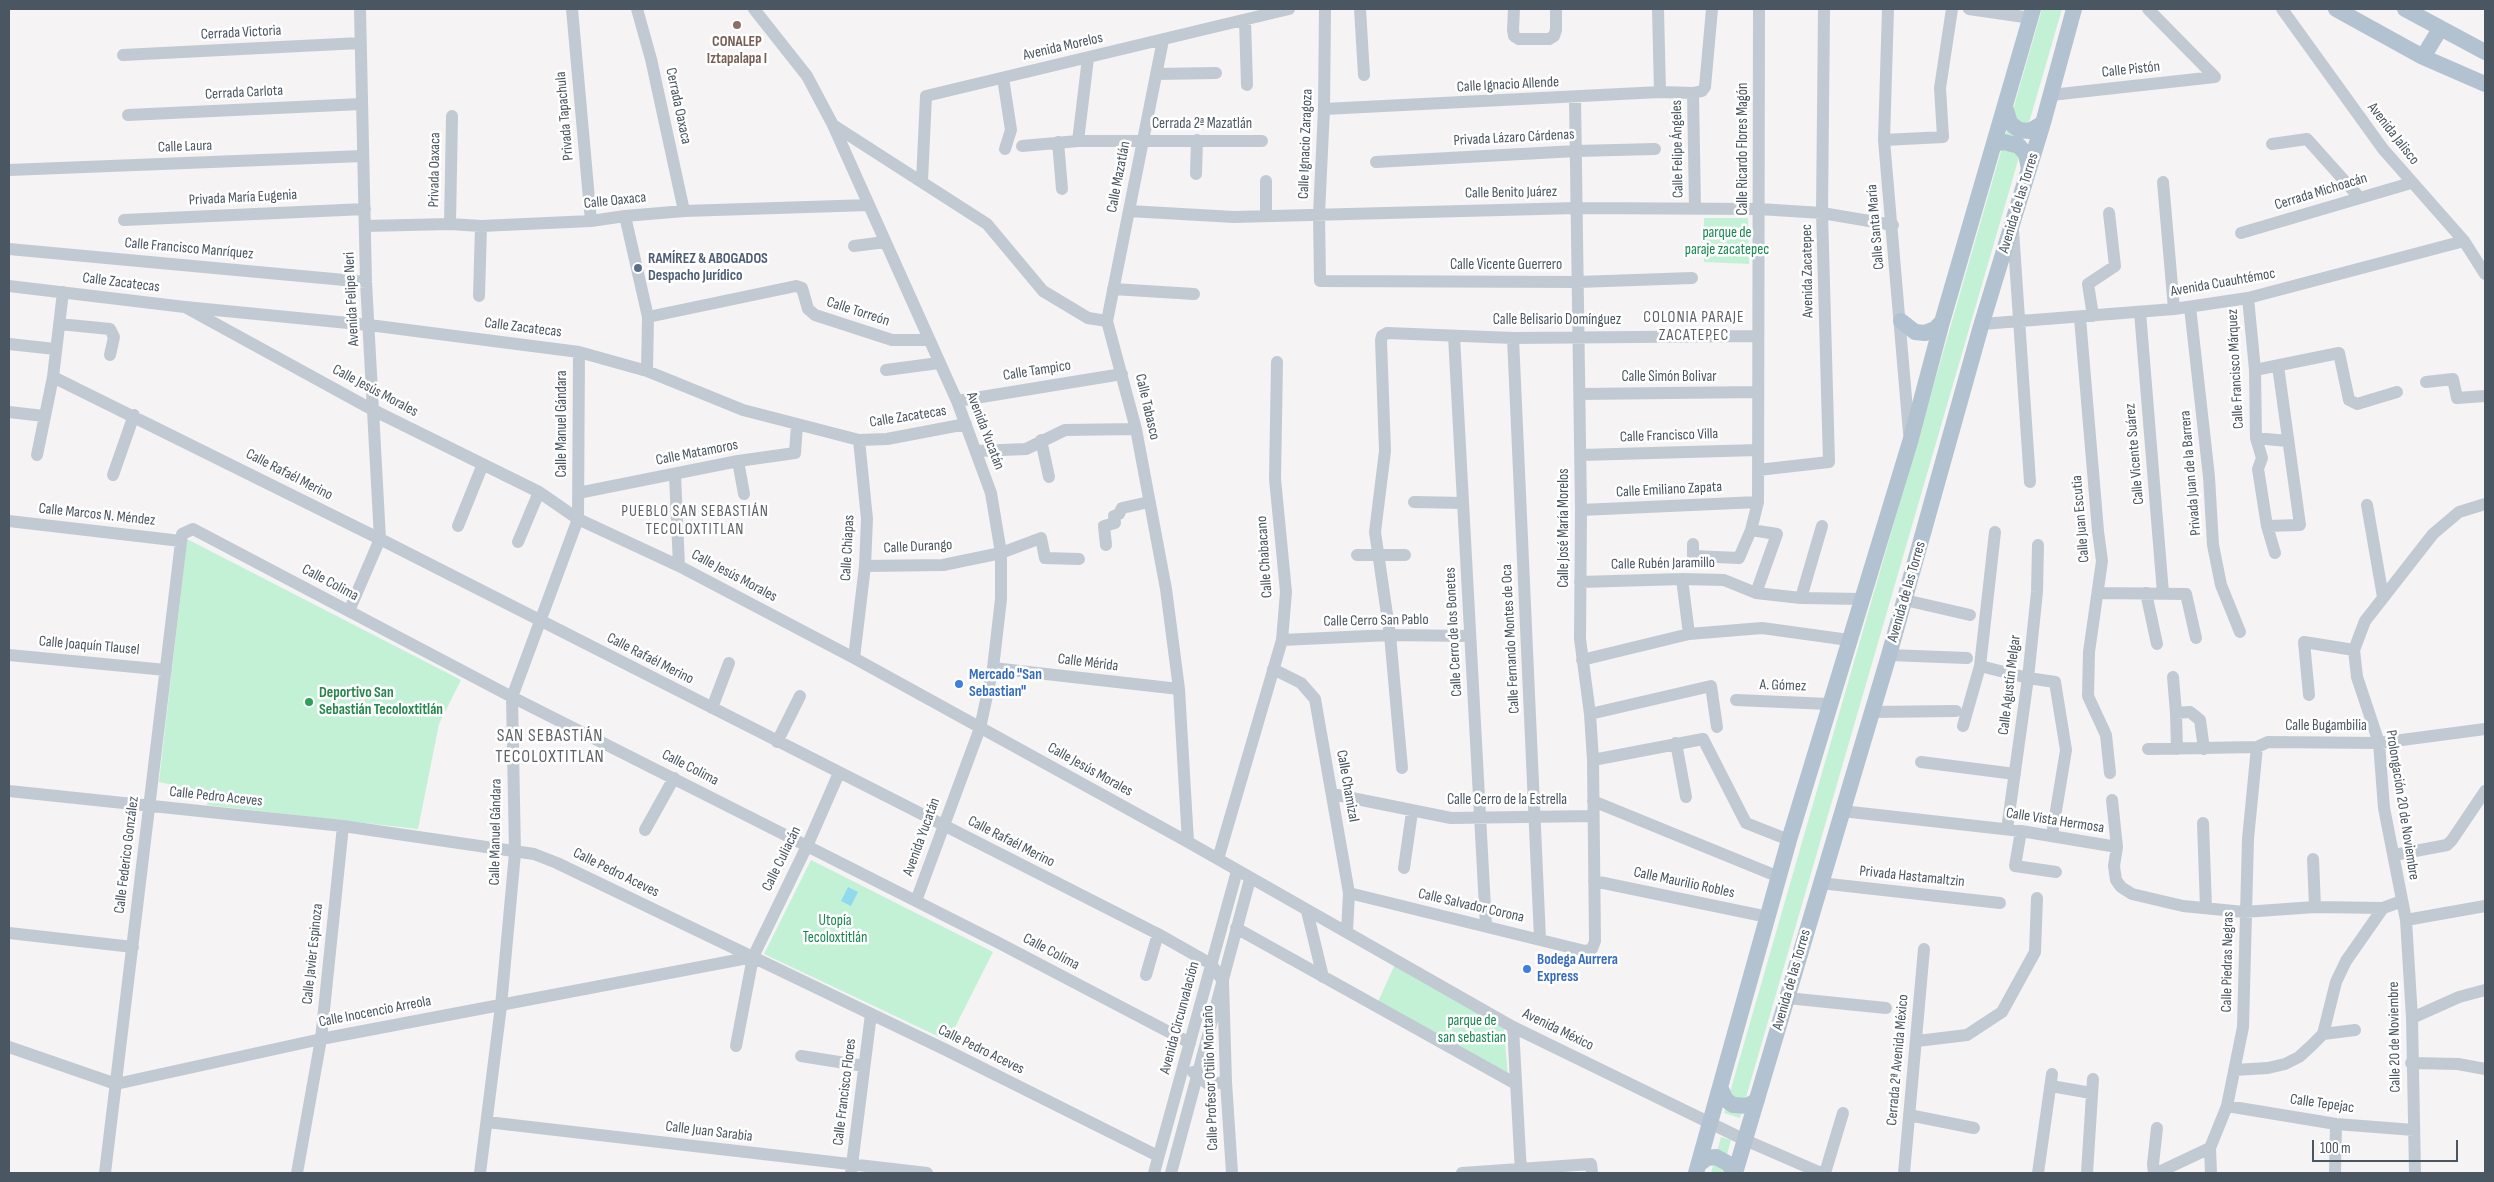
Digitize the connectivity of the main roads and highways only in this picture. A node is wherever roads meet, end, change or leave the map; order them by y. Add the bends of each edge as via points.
1 (2074, 9) edge
2 (2336, 9) edge
3 (2405, 9) edge
4 (2032, 13) edge
5 (2440, 29) junction
6 (2485, 52) edge
7 (2423, 57) junction
8 (2485, 84) edge
9 (2005, 107) junction
10 (2043, 123) junction
11 (1994, 144) junction
12 (2029, 169) junction
13 (1901, 321) road end
14 (1942, 322) junction
15 (1720, 1087) junction
16 (1757, 1100) junction
17 (1697, 1169) edge
18 (1734, 1173) edge

1 - 10 main road, Avenida de las Torres
2 - 7 main road
3 - 5 main road
4 - 9 main road
5 - 6 main road
5 - 7 main road
7 - 8 main road
9 - 10 main road via 2007,118 2019,130 2030,131
9 - 11 main road
10 - 12 main road, Avenida de las Torres
11 - 12 main road via 2004,142 2019,146 2026,154
11 - 14 main road
12 - 16 main road, Avenida de las Torres
13 - 14 main road via 1910,329 1925,333
14 - 15 main road via 1910,442 1829,704
15 - 16 main road via 1723,1096 1733,1105 1748,1106
15 - 17 main road
16 - 18 main road, Avenida de las Torres
17 - 18 main road via 1711,1157 1721,1158

